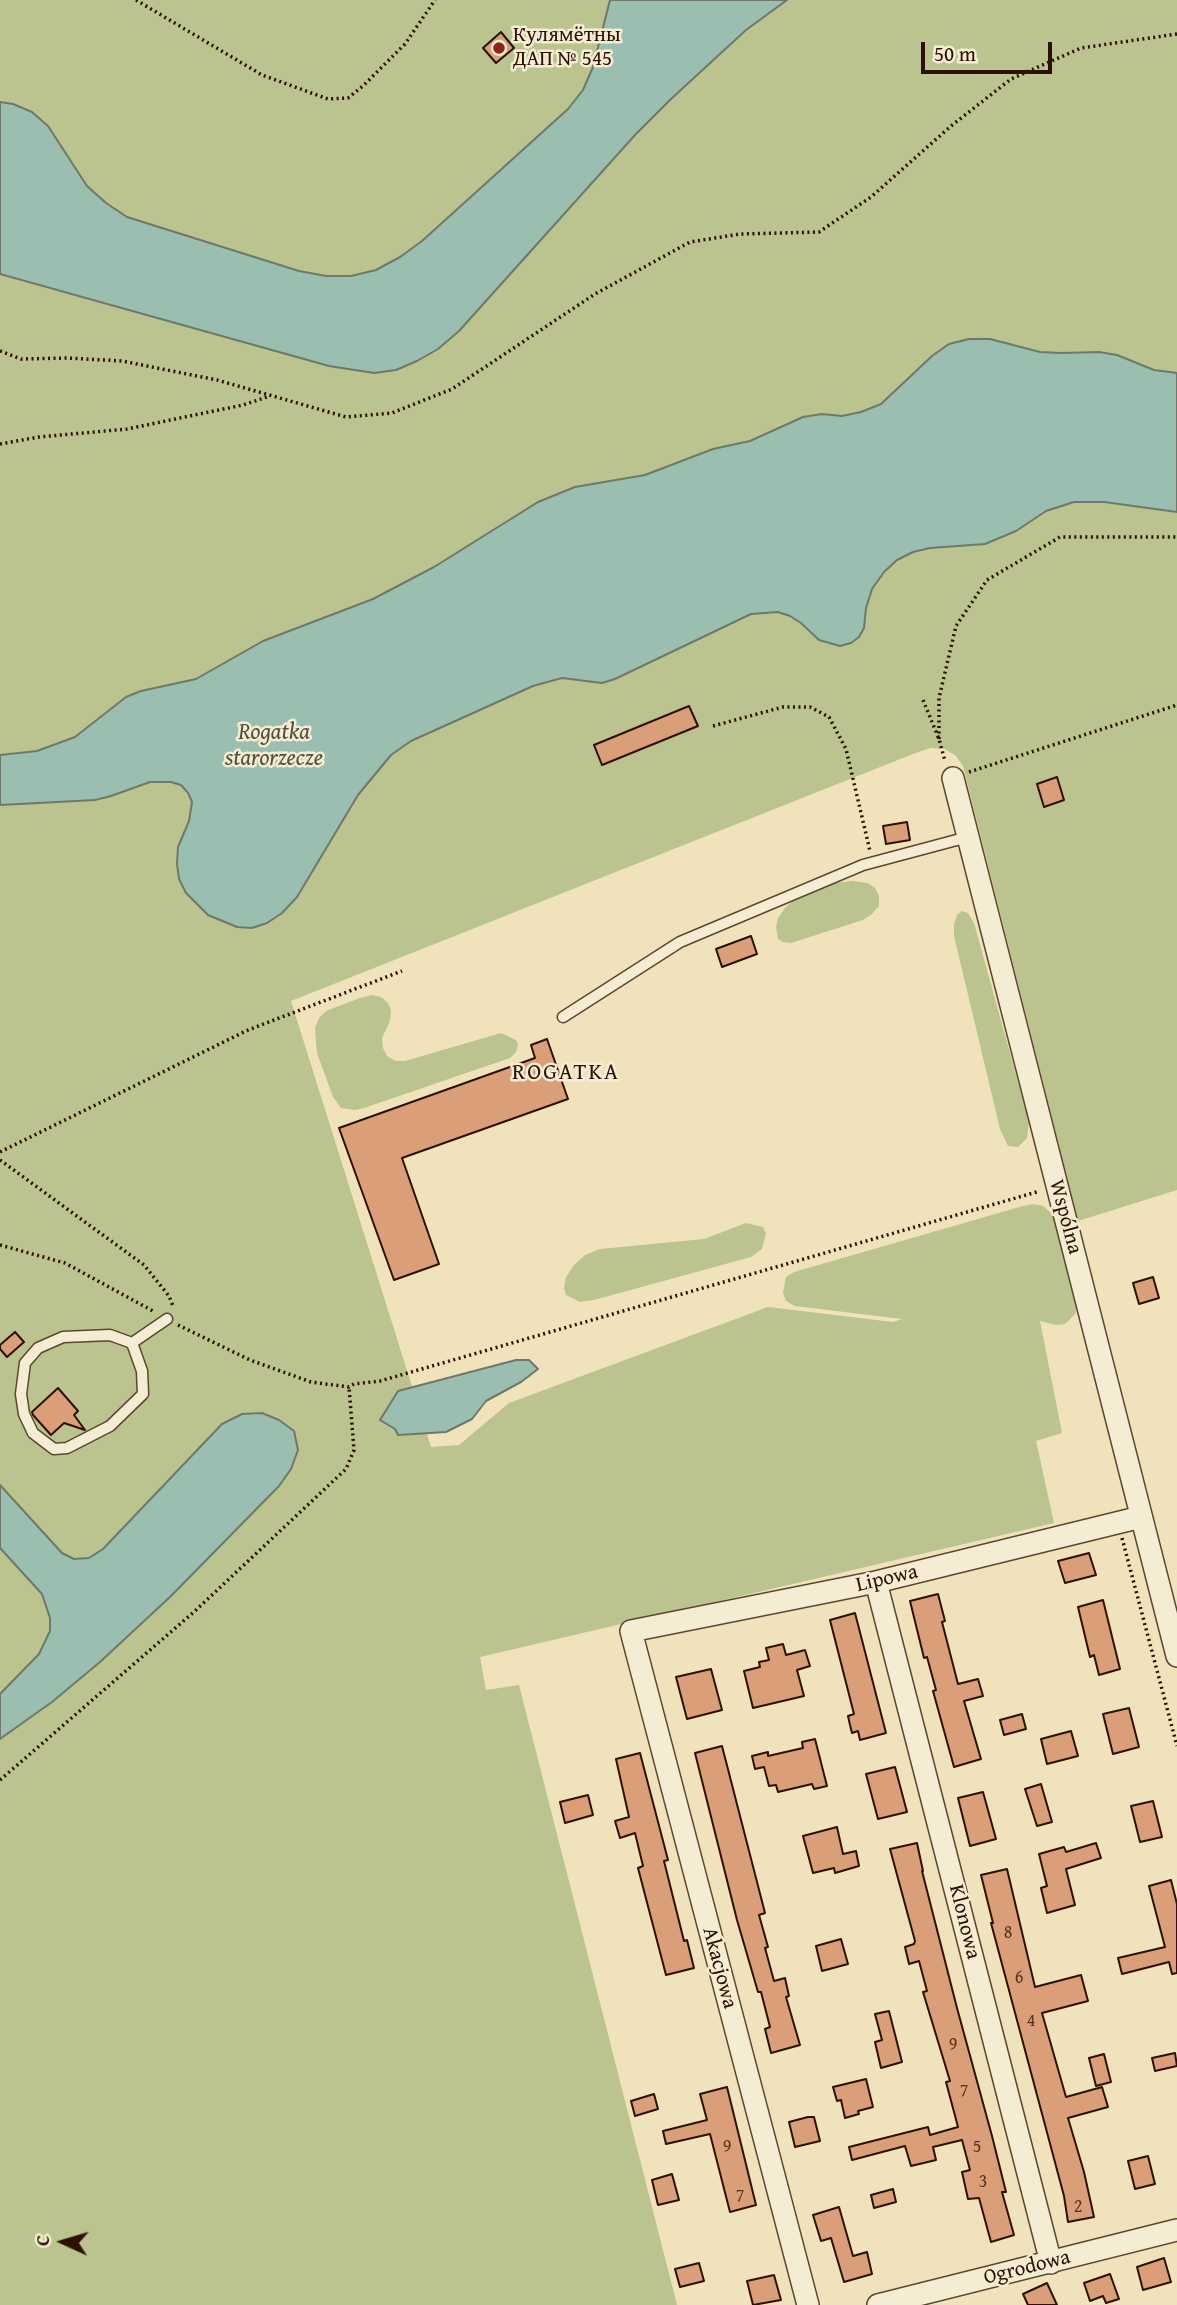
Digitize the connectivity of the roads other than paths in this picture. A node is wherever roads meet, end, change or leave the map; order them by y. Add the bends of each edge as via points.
1 (953, 778) road end
2 (968, 837) junction
3 (563, 1017) dead end
4 (173, 1318) road end
5 (132, 1343) junction
6 (1140, 1517) junction
7 (876, 1582) junction
8 (631, 1631) joint
9 (1177, 1656) edge
10 (1177, 2231) edge
11 (1051, 2263) junction
12 (808, 2305) edge
13 (877, 2305) edge

1 - 2 street, Wspólna
2 - 3 lane via 873,863 680,942
2 - 6 street, Wspólna
4 - 5 lane
5 - 5 lane via 110,1335 62,1337 38,1348 24,1363 22,1394 24,1414 33,1433 54,1449 67,1448 110,1426 143,1394 142,1371
6 - 7 street, Lipowa
6 - 9 street, Wspólna
7 - 8 street, Lipowa
7 - 11 street, Klonowa
8 - 12 street, Akacjowa
10 - 11 street, Ogrodowa
11 - 13 street, Ogrodowa

